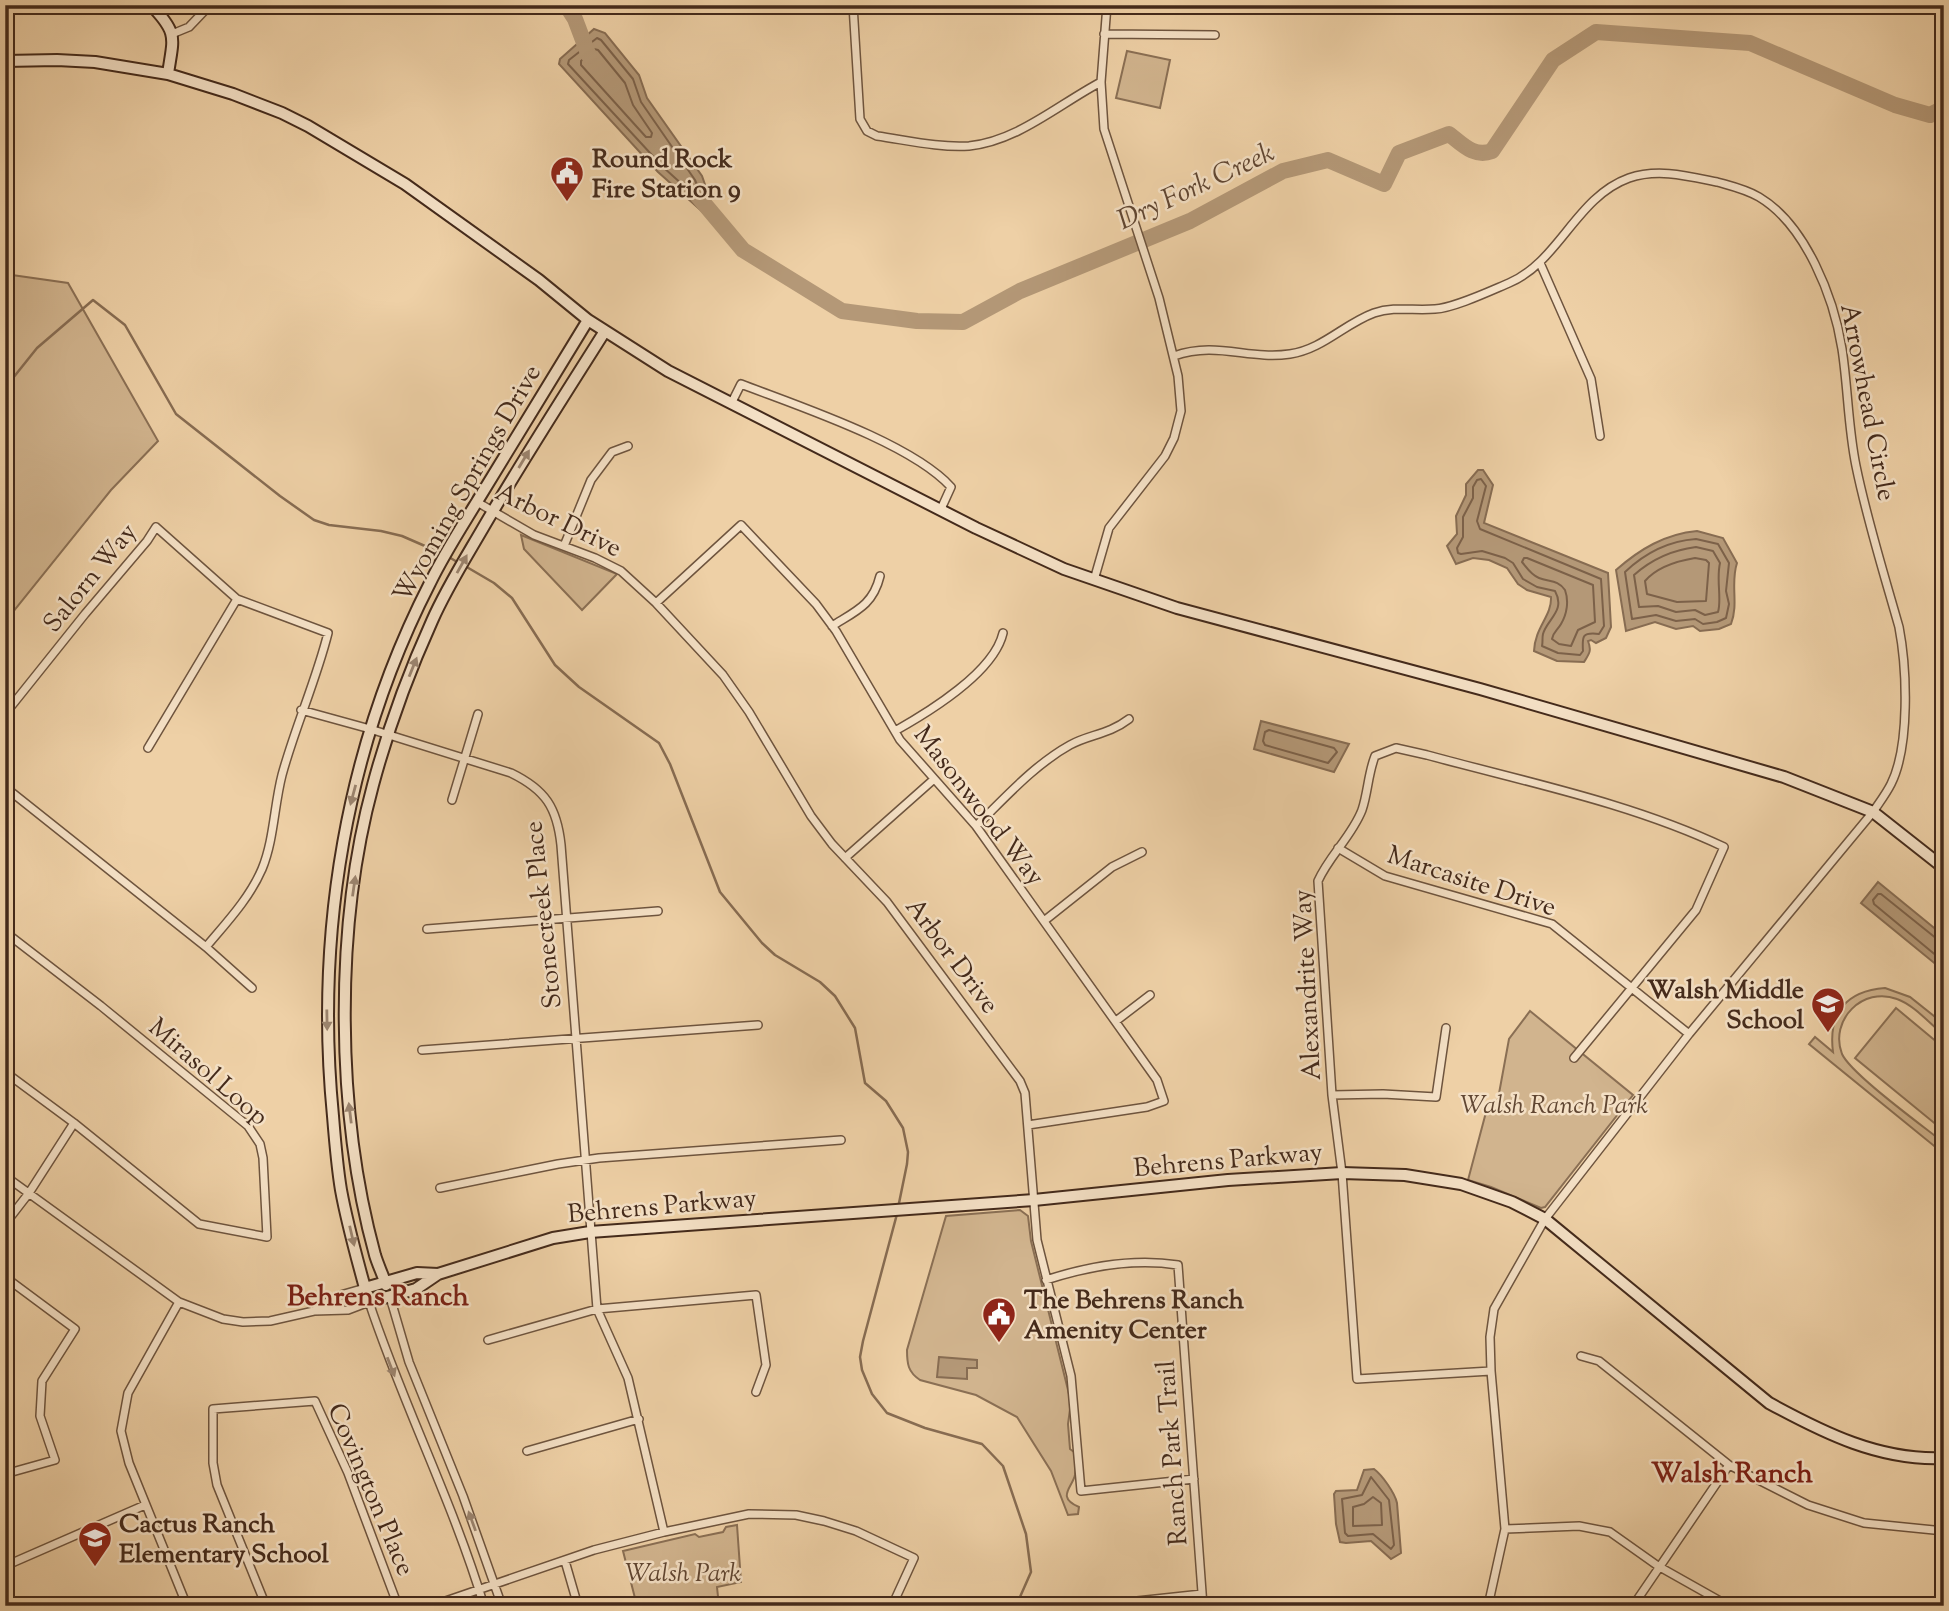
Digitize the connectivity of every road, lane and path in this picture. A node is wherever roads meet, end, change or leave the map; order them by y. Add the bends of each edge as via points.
1 (151, 5) edge
2 (209, 5) edge
3 (853, 5) edge
4 (1107, 5) edge
5 (172, 34) junction
6 (1104, 34) junction
7 (1215, 35) dead end
8 (5, 61) edge
9 (168, 74) junction
10 (1101, 82) junction
11 (1540, 263) junction
12 (589, 320) junction
13 (605, 331) junction
14 (1174, 356) junction
15 (731, 404) junction
16 (1600, 436) dead end
17 (628, 446) dead end
18 (477, 502) junction
19 (941, 509) junction
20 (492, 511) junction
21 (564, 546) junction
22 (880, 576) dead end
23 (1094, 580) junction
24 (237, 599) junction
25 (656, 603) junction
26 (832, 626) junction
27 (1003, 633) dead end
28 (301, 710) junction
29 (5, 714) edge
30 (478, 714) dead end
31 (1129, 719) dead end
32 (370, 729) junction
33 (895, 731) junction
34 (387, 734) junction
35 (148, 748) dead end
36 (464, 759) junction
37 (933, 780) junction
38 (5, 787) edge
39 (452, 800) dead end
40 (1872, 812) junction
41 (976, 826) junction
42 (1338, 848) junction
43 (1142, 852) dead end
44 (845, 858) junction
45 (1944, 868) edge
46 (658, 911) dead end
47 (566, 919) junction
48 (1044, 921) junction
49 (426, 929) dead end
50 (5, 932) edge
51 (206, 947) junction
52 (252, 988) dead end
53 (1632, 988) junction
54 (1150, 995) dead end
55 (1116, 1021) junction
56 (758, 1026) dead end
57 (1446, 1028) dead end
58 (1689, 1034) junction
59 (575, 1039) junction
60 (422, 1050) dead end
61 (1574, 1058) dead end
62 (5, 1072) edge
63 (1332, 1095) junction
64 (74, 1123) junction
65 (1028, 1125) junction
66 (842, 1140) dead end
67 (584, 1160) junction
68 (1342, 1173) junction
69 (5, 1176) edge
70 (440, 1188) dead end
71 (29, 1193) junction
72 (1034, 1200) junction
73 (1545, 1219) junction
74 (5, 1224) edge
75 (590, 1232) junction
76 (438, 1274) junction
77 (5, 1277) edge
78 (1046, 1280) junction
79 (385, 1281) junction
80 (365, 1288) junction
81 (390, 1297) junction
82 (179, 1302) junction
83 (369, 1302) junction
84 (597, 1308) junction
85 (314, 1311) junction
86 (488, 1340) dead end
87 (1581, 1356) dead end
88 (1491, 1371) junction
89 (756, 1392) dead end
90 (639, 1419) junction
91 (527, 1451) dead end
92 (1944, 1458) edge
93 (1729, 1465) junction
94 (5, 1474) edge
95 (1194, 1479) junction
96 (145, 1506) junction
97 (1505, 1529) junction
98 (1944, 1531) edge
99 (664, 1532) junction
100 (565, 1561) junction
101 (5, 1566) edge
102 (1658, 1566) junction
103 (496, 1584) junction
104 (479, 1590) junction
105 (1202, 1594) junction
106 (1110, 1604) dead end
107 (187, 1606) edge
108 (266, 1606) edge
109 (398, 1606) edge
110 (431, 1606) edge
111 (484, 1606) edge
112 (502, 1606) edge
113 (578, 1606) edge
114 (892, 1606) edge
115 (1203, 1606) edge
116 (1488, 1606) edge
117 (1636, 1606) edge
118 (1729, 1606) edge

1 - 5 street
2 - 5 street via 189,27
3 - 10 street via 860,119 867,131 877,136 953,146 982,144 1024,128
4 - 6 street
5 - 9 street
6 - 7 street
6 - 10 street
8 - 9 street via 95,62
9 - 12 street via 282,113 352,152 466,226
10 - 14 street via 1104,129
11 - 14 street, Arrowhead Circle via 1516,280 1451,306 1373,313 1300,352 1208,349
11 - 16 street via 1591,379
11 - 40 street, Arrowhead Circle via 1608,190 1631,177 1657,173 1746,190 1771,206 1804,245 1838,327 1855,461 1903,651 1901,749 1891,784
12 - 13 street
12 - 18 street, Wyoming Springs Drive
13 - 15 street
20 -> 13 street, Wyoming Springs Drive
14 - 23 street via 1181,411 1174,438 1158,468 1109,528
15 - 19 street
15 - 19 street via 741,384 896,449 951,486
17 - 21 street via 612,452 591,480
18 - 20 street, Arbor Drive
18 - 32 street, Wyoming Springs Drive via 429,584
19 - 23 street
20 - 21 street, Arbor Drive
34 -> 20 street, Wyoming Springs Drive via 432,620
21 - 25 street, Arbor Drive via 621,571
22 - 26 street via 873,597
23 - 40 street via 1177,608 1772,774
24 - 28 street, Salorn Way via 328,633
24 - 29 street, Salorn Way via 156,527
24 - 35 street
25 - 26 street, Masonwood Way via 741,525
25 - 44 street, Arbor Drive via 736,691 811,816
26 - 33 street, Masonwood Way
27 - 33 street via 996,653 985,665 935,707
28 - 32 street
28 - 51 street via 262,867 242,903
30 - 36 street
31 - 41 street via 1055,754
32 - 34 street
32 -> 80 street, Wyoming Springs Drive via 334,888 327,1008 328,1071 341,1189
33 - 37 street, Masonwood Way
34 - 36 street, Stonecreek Place
79 -> 34 street, Wyoming Springs Drive via 359,1181 346,1048 351,908 370,798
36 - 39 street
36 - 47 street, Stonecreek Place via 528,781 551,806 559,826
37 - 41 street, Masonwood Way
37 - 44 street
38 - 51 street
40 - 45 street
40 - 58 street, Arrowhead Circle
41 - 48 street, Masonwood Way
42 - 53 street, Marcasite Drive via 1385,876 1552,925
42 - 53 street, Alexandrite Way via 1362,810 1375,756 1396,748 1627,810 1724,847 1696,910
42 - 63 street, Alexandrite Way via 1318,881
43 - 48 street via 1112,867
44 - 65 street, Arbor Drive via 887,902 1012,1068 1025,1093
46 - 47 street
47 - 49 street
47 - 59 street, Stonecreek Place
48 - 55 street, Masonwood Way
50 - 64 street, Mirasol Loop via 248,1126 263,1158 267,1237 199,1224
51 - 52 street
53 - 58 street, Marcasite Drive
53 - 61 street, Alexandrite Way
54 - 55 street
55 - 65 street, Masonwood Way via 1157,1080 1164,1101
56 - 59 street
57 - 63 street via 1436,1097
58 - 73 street, Arrowhead Circle
59 - 60 street
59 - 67 street, Stonecreek Place
62 - 64 street, Mirasol Loop
63 - 68 street, Alexandrite Way
64 - 71 street
65 - 72 street, Arbor Drive
66 - 67 street
67 - 70 street
67 - 75 street, Stonecreek Place
68 - 72 street, Behrens Parkway
68 - 73 street, Behrens Parkway via 1405,1174 1461,1184
68 - 88 street, Alexandrite Way via 1357,1379
69 - 71 street, Behrens Parkway
71 - 74 street
71 - 82 street, Behrens Parkway
72 - 75 street, Behrens Parkway
72 - 78 street, Arbor Drive
73 - 88 street, Arrowhead Circle via 1494,1309
73 - 92 street, Behrens Parkway via 1769,1402 1870,1449 1908,1458
75 - 76 street, Behrens Parkway via 553,1238
75 - 84 street, Stonecreek Place
76 - 79 street, Behrens Parkway via 417,1273
76 - 81 street, Behrens Parkway via 425,1285
77 - 94 street via 75,1329 42,1381 40,1416 55,1460
78 - 95 street, Arbor Drive via 1071,1376 1081,1491
78 - 95 street, Ranch Park Trail via 1084,1268 1151,1261 1178,1265
79 - 80 street, Behrens Parkway
79 - 81 street, Wyoming Springs Drive
80 - 83 street, Wyoming Springs Drive
80 - 85 street, Behrens Parkway via 330,1299
81 - 83 street, Behrens Parkway
103 -> 81 street, Wyoming Springs Drive via 409,1362
82 - 85 street, Behrens Parkway via 243,1322
82 - 96 street via 124,1408 123,1440
83 - 85 street, Behrens Parkway via 348,1310
83 -> 104 street, Wyoming Springs Drive
84 - 86 street
84 - 89 street via 756,1295 766,1365
84 - 90 street, Stonecreek Place via 628,1378
87 - 93 street via 1599,1361
88 - 97 street, Arrowhead Circle
90 - 91 street
90 - 99 street, Stonecreek Place
93 - 98 street via 1808,1506 1864,1523
93 - 102 street
95 - 105 street, Ranch Park Trail
96 - 101 street
96 - 107 street
97 - 102 street via 1579,1526 1610,1532
97 - 116 street, Arrowhead Circle
99 - 100 street
99 - 114 street via 723,1518 773,1513 856,1531 914,1558
100 - 103 street
100 - 113 street
102 - 117 street
102 - 118 street
103 - 104 street
103 - 112 street, Wyoming Springs Drive
104 - 110 street
104 - 111 street, Wyoming Springs Drive
105 - 106 street
105 - 115 street, Ranch Park Trail
108 - 109 street, Covington Place via 217,1485 213,1409 315,1401 348,1473

